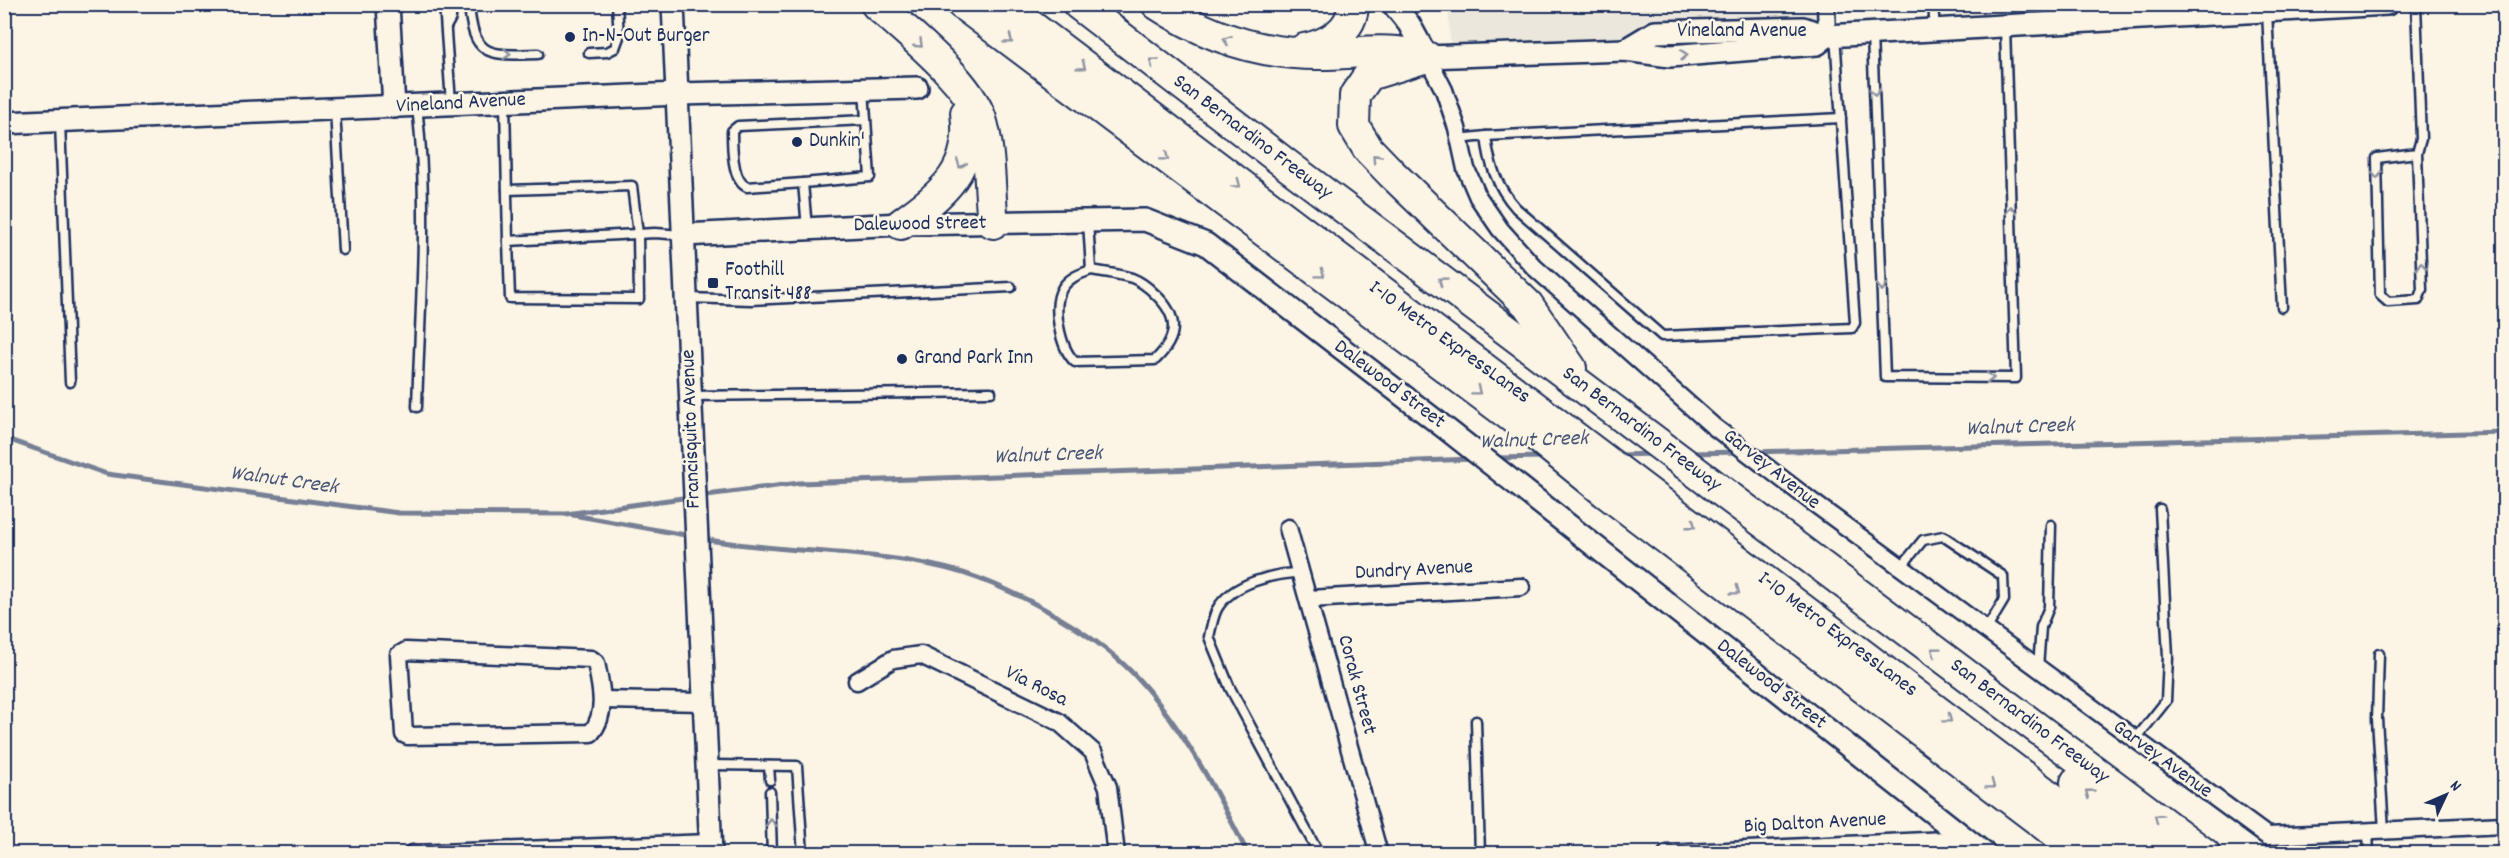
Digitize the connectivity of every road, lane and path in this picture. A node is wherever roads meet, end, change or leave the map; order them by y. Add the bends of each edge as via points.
1 (388, 4) edge
2 (444, 4) edge
3 (451, 4) edge
4 (469, 4) edge
5 (617, 4) edge
6 (673, 4) edge
7 (876, 4) edge
8 (962, 4) edge
9 (1002, 4) edge
10 (1078, 4) edge
11 (1156, 4) edge
12 (1353, 4) edge
13 (1393, 4) edge
14 (1826, 4) edge
15 (1933, 4) edge
16 (2387, 4) edge
17 (2416, 4) edge
18 (2267, 12) junction
19 (2078, 14) edge
20 (446, 27) junction
21 (2005, 27) junction
22 (1935, 30) junction
23 (1872, 33) junction
24 (1831, 35) junction
25 (589, 52) dead end
26 (1284, 52) junction
27 (538, 54) dead end
28 (1427, 57) junction
29 (960, 87) junction
30 (917, 88) dead end
31 (864, 89) junction
32 (678, 94) junction
33 (505, 102) junction
34 (417, 106) junction
35 (451, 106) junction
36 (394, 107) junction
37 (335, 110) junction
38 (1841, 118) junction
39 (866, 120) junction
40 (60, 121) junction
41 (4, 123) edge
42 (1486, 136) junction
43 (1459, 139) junction
44 (2417, 153) junction
45 (803, 183) junction
46 (507, 190) junction
47 (1088, 221) junction
48 (993, 223) junction
49 (901, 224) junction
50 (807, 228) junction
51 (638, 234) junction
52 (684, 235) junction
53 (508, 241) junction
54 (343, 250) dead end
55 (1091, 270) junction
56 (1011, 287) dead end
57 (686, 298) junction
58 (2282, 307) dead end
59 (1488, 317) junction
60 (70, 382) dead end
61 (1582, 385) junction
62 (990, 392) dead end
63 (690, 396) junction
64 (417, 407) dead end
65 (2160, 509) dead end
66 (2051, 525) dead end
67 (1288, 528) dead end
68 (1900, 567) junction
69 (1301, 573) junction
70 (1521, 587) dead end
71 (1309, 599) junction
72 (1986, 630) junction
73 (2379, 654) dead end
74 (2037, 668) junction
75 (857, 681) dead end
76 (603, 700) junction
77 (703, 702) junction
78 (1476, 721) dead end
79 (2135, 740) junction
80 (705, 765) junction
81 (769, 766) junction
82 (770, 780) dead end
83 (770, 792) dead end
84 (2505, 825) edge
85 (2376, 831) junction
86 (1965, 839) junction
87 (1942, 847) edge
88 (710, 848) edge
89 (1886, 848) edge
90 (1790, 850) edge
91 (412, 854) edge
92 (772, 854) edge
93 (803, 854) edge
94 (1116, 854) edge
95 (1319, 854) edge
96 (1379, 854) edge
97 (1480, 854) edge
98 (1667, 854) edge
99 (1985, 854) edge
100 (2083, 854) edge
101 (2126, 854) edge
102 (2170, 854) edge
103 (2205, 854) edge
104 (2369, 854) edge

1 - 36 street
2 - 20 lane
3 - 20 lane
4 -> 27 lane via 471,32 485,50 503,55
5 - 25 lane via 619,37 615,48
6 - 32 street, Francisquito Avenue
7 -> 29 highway
8 -> 100 highway via 1529,430 1605,492
9 -> 101 highway, I-10 Metro ExpressLanes
59 -> 10 highway, San Bernardino Freeway
26 -> 11 highway via 1231,42
12 - 26 highway via 1346,26 1334,38 1315,47
13 - 28 street, Garvey Avenue
14 - 24 street
15 - 22 lane
16 - 18 street, Vineland Avenue
17 - 44 lane via 2421,139
18 - 19 street, Vineland Avenue
18 - 58 lane
19 - 21 street, Vineland Avenue
20 - 35 lane
21 - 22 street, Vineland Avenue
23 -> 21 lane via 1886,377 2016,378
22 - 23 street, Vineland Avenue
23 - 24 street, Vineland Avenue
24 - 28 street, Vineland Avenue via 1817,45 1682,55 1625,50
24 - 38 lane
26 - 28 highway via 1394,51
28 - 43 street, Garvey Avenue via 1444,90
61 -> 28 highway via 1528,305 1392,174 1368,149 1354,126 1355,95 1369,75
29 - 48 highway via 973,102 985,136
29 -> 49 highway via 969,129 966,153 958,172 945,190
30 - 31 street, Vineland Avenue
31 - 32 street, Vineland Avenue
31 - 39 lane
32 - 33 street, Vineland Avenue
32 - 52 street, Francisquito Avenue
33 - 35 street, Vineland Avenue
33 - 46 lane
34 - 35 street, Vineland Avenue
34 - 36 street, Vineland Avenue
34 - 64 lane via 423,224
36 - 37 street, Vineland Avenue
37 - 40 street, Vineland Avenue
37 - 54 lane
38 - 42 lane
38 - 42 lane via 1855,323 1852,328 1662,336 1501,191 1488,156
39 - 45 lane via 870,177
39 - 45 lane via 738,126 732,131 737,177 742,185
40 - 41 street, Vineland Avenue
40 - 60 lane
42 - 43 lane
43 - 68 street, Garvey Avenue via 1478,196 1500,229 1534,267 1713,426
44 -> 44 lane via 2376,158 2380,295 2388,302 2418,300 2422,290
45 - 50 lane
46 - 51 lane via 632,186
46 - 53 lane
47 - 48 street, Dalewood Street
47 - 55 lane
47 - 86 street, Dalewood Street via 1145,220 1206,244
48 - 49 street, Dalewood Street
49 - 50 street, Dalewood Street
50 - 52 street, Dalewood Street
51 - 52 lane
51 - 53 lane
51 - 53 lane via 639,299 510,298
52 - 57 street, Francisquito Avenue
55 - 55 lane via 1074,276 1057,299 1062,344 1067,354 1075,362 1155,360 1168,348 1171,338 1173,318 1168,306 1134,279
56 - 57 lane via 751,300
57 - 63 street, Francisquito Avenue
59 - 61 highway, San Bernardino Freeway
102 -> 59 highway, I-10 Metro ExpressLanes via 1514,359
103 -> 61 highway, San Bernardino Freeway
62 - 63 lane
63 - 77 street, Francisquito Avenue
65 - 79 lane via 2168,657 2166,701
66 - 74 lane via 2049,607 2041,627
67 - 69 street, Corak Street
68 - 72 street, Garvey Avenue
68 - 72 lane via 1923,540 1943,536 2003,576 2004,600
69 - 71 street, Corak Street
69 - 95 lane via 1285,573 1238,588 1218,609 1209,637 1230,688
70 - 71 street, Dundry Avenue
71 - 96 street, Corak Street
72 - 74 street, Garvey Avenue
73 - 85 lane
74 - 79 street, Garvey Avenue
75 - 94 street, Via Rosa via 893,659 921,655 1059,722 1093,752 1108,787
76 - 76 street via 596,663 591,659 406,651 399,655 404,734 408,736 591,733
76 - 77 street
77 - 80 street, Francisquito Avenue
78 - 97 lane
79 - 85 street, Garvey Avenue via 2267,836
80 - 81 lane
80 - 88 street, Francisquito Avenue
81 - 82 lane
81 - 93 lane via 797,766
92 -> 83 lane
84 - 85 street
85 - 104 lane
86 - 87 street, Big Dalton Avenue
86 - 99 street, Dalewood Street
87 - 89 street, Big Dalton Avenue
88 - 91 street
89 - 90 street, Big Dalton Avenue
90 - 98 street, Big Dalton Avenue

